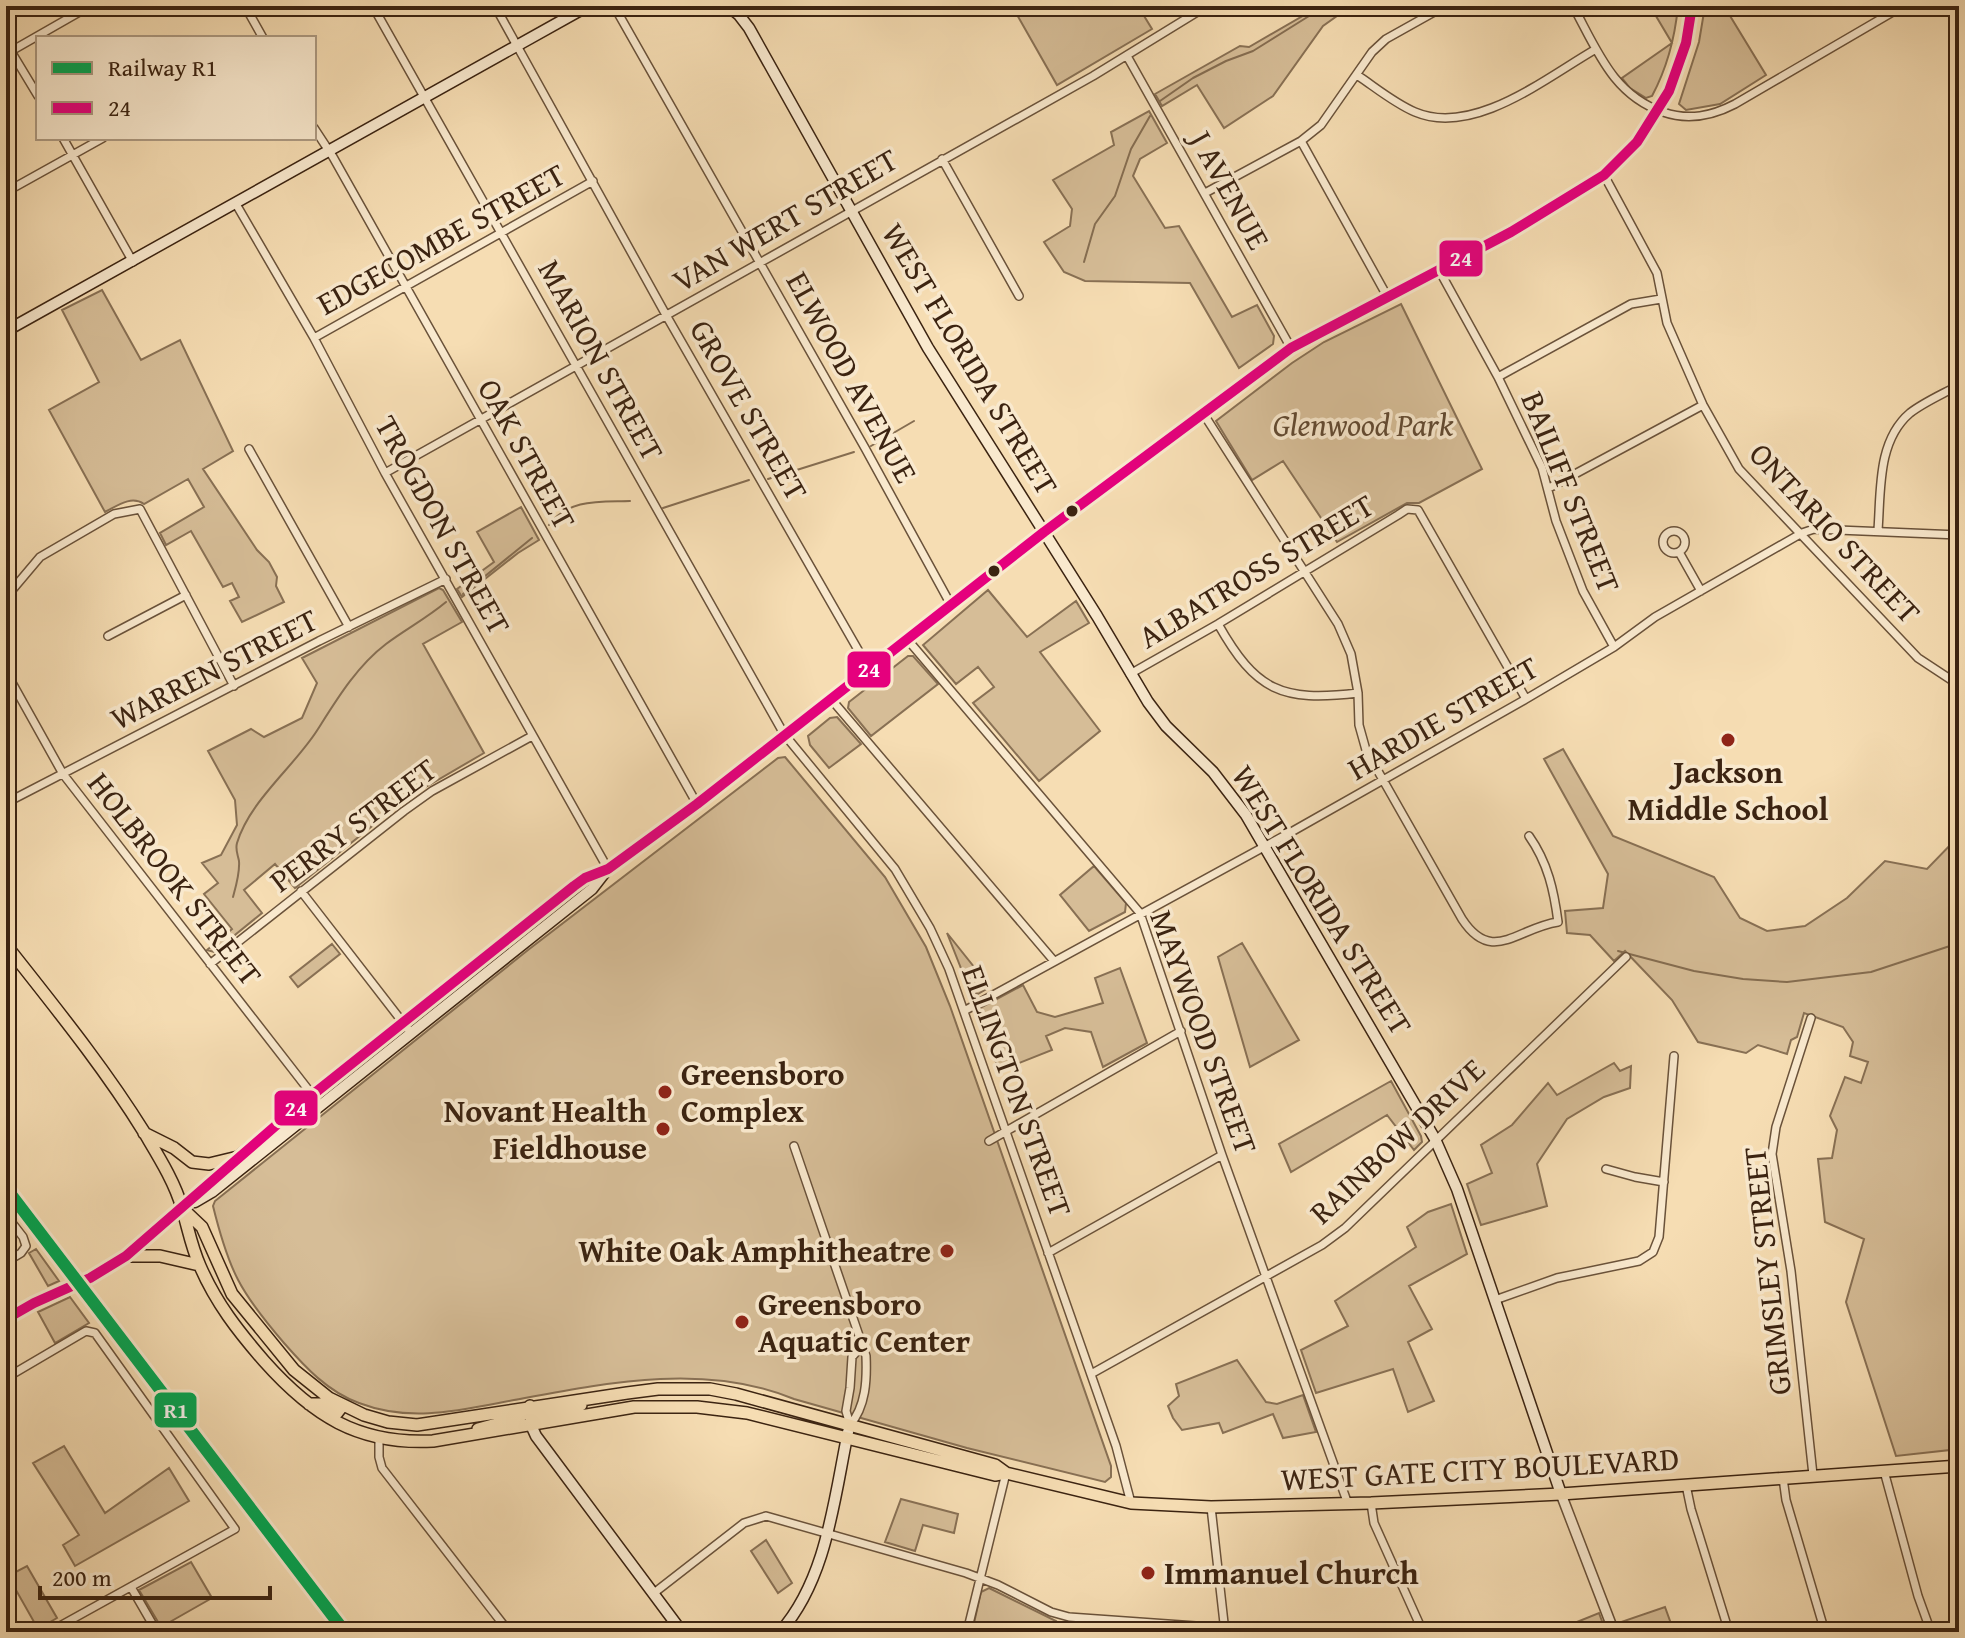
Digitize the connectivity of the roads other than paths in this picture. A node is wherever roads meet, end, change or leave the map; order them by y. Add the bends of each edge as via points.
1 (90, 6) edge
2 (265, 6) edge
3 (495, 6) edge
4 (588, 6) edge
5 (614, 6) edge
6 (728, 6) edge
7 (1207, 6) edge
8 (1445, 6) edge
9 (1573, 6) edge
10 (1692, 6) edge
11 (1903, 6) edge
12 (247, 10) edge
13 (375, 10) dead end
14 (38, 36) edge
15 (262, 36) edge
16 (36, 37) edge
17 (6, 43) edge
18 (517, 46) junction
19 (1596, 49) junction
20 (8, 53) edge
21 (1127, 56) junction
22 (1357, 75) junction
23 (36, 93) edge
24 (423, 96) junction
25 (1659, 110) junction
26 (316, 131) edge
27 (64, 140) edge
28 (99, 140) edge
29 (1301, 141) junction
30 (328, 150) junction
31 (73, 155) junction
32 (942, 159) junction
33 (1604, 175) junction
34 (593, 181) junction
35 (6, 192) edge
36 (1205, 193) junction
37 (236, 204) junction
38 (851, 210) junction
39 (503, 233) junction
40 (133, 262) junction
41 (761, 264) junction
42 (1439, 270) junction
43 (405, 286) junction
44 (1019, 296) dead end
45 (1387, 296) junction
46 (1661, 299) junction
47 (666, 315) junction
48 (6, 331) edge
49 (314, 338) junction
50 (1291, 348) junction
51 (577, 367) junction
52 (1498, 377) junction
53 (1959, 385) edge
54 (1703, 405) junction
55 (1203, 413) junction
56 (480, 419) junction
57 (249, 449) dead end
58 (385, 473) junction
59 (1549, 488) junction
60 (1878, 530) junction
61 (1044, 532) junction
62 (1802, 533) junction
63 (1959, 535) edge
64 (1679, 552) dead end
65 (1304, 572) junction
66 (446, 579) junction
67 (1701, 591) junction
68 (6, 593) edge
69 (186, 595) junction
70 (951, 605) junction
71 (1218, 624) junction
72 (349, 627) junction
73 (108, 636) dead end
74 (907, 639) junction
75 (1614, 647) junction
76 (869, 669) junction
77 (6, 672) edge
78 (1130, 674) junction
79 (1959, 685) edge
80 (234, 686) junction
81 (16, 691) junction
82 (1358, 693) junction
83 (6, 696) edge
84 (831, 699) junction
85 (1526, 699) junction
86 (784, 734) junction
87 (532, 736) junction
88 (63, 774) junction
89 (1383, 780) junction
90 (6, 803) edge
91 (697, 804) junction
92 (1529, 836) dead end
93 (1265, 846) junction
94 (608, 869) junction
95 (301, 891) junction
96 (1140, 913) junction
97 (6, 945) edge
98 (1626, 957) dead end
99 (1054, 961) junction
100 (210, 964) junction
101 (964, 1011) junction
102 (1811, 1018) dead end
103 (403, 1022) junction
104 (1181, 1031) junction
105 (411, 1033) junction
106 (1674, 1056) dead end
107 (312, 1095) junction
108 (321, 1106) junction
109 (1005, 1131) junction
110 (144, 1133) junction
111 (1435, 1139) junction
112 (989, 1141) dead end
113 (794, 1146) dead end
114 (1222, 1155) junction
115 (238, 1157) junction
116 (1606, 1169) dead end
117 (1664, 1182) junction
118 (183, 1209) junction
119 (6, 1215) edge
120 (1048, 1253) junction
121 (126, 1256) junction
122 (6, 1262) edge
123 (199, 1265) junction
124 (1267, 1275) junction
125 (1495, 1300) junction
126 (6, 1319) edge
127 (861, 1347) junction
128 (1091, 1374) junction
129 (6, 1378) edge
130 (600, 1397) junction
131 (308, 1404) junction
132 (343, 1405) junction
133 (530, 1406) junction
134 (440, 1422) junction
135 (531, 1425) junction
136 (848, 1431) junction
137 (468, 1436) junction
138 (379, 1438) junction
139 (1959, 1466) edge
140 (1884, 1471) junction
141 (1006, 1473) junction
142 (1813, 1475) junction
143 (1783, 1478) junction
144 (1686, 1485) junction
145 (1561, 1494) junction
146 (1131, 1503) junction
147 (1371, 1503) junction
148 (1348, 1504) junction
149 (1211, 1507) junction
150 (826, 1534) junction
151 (981, 1580) junction
152 (131, 1587) junction
153 (654, 1593) junction
154 (1224, 1630) edge
155 (49, 1632) edge
156 (157, 1632) edge
157 (509, 1632) edge
158 (682, 1632) edge
159 (780, 1632) edge
160 (967, 1632) edge
161 (1423, 1632) edge
162 (1614, 1632) edge
163 (1729, 1632) edge
164 (1825, 1632) edge
165 (1931, 1632) edge

1 - 14 street
2 - 12 street
3 - 18 street, GROVE STREET
4 - 18 main road
5 - 41 street, ELWOOD AVENUE
6 - 38 main road, WEST FLORIDA STREET via 749,28
7 - 21 street, VAN WERT STREET
8 - 22 street via 1386,39
9 - 19 street
10 - 25 main road via 1677,72
11 - 25 street via 1724,110 1690,117
12 - 15 street
13 - 24 street, MARION STREET
16 - 20 street
17 - 20 street
18 - 24 main road
18 - 34 street, GROVE STREET
19 - 22 street via 1475,115 1432,117 1414,111
19 - 25 street via 1622,88
20 - 23 street
21 - 32 street, VAN WERT STREET
21 - 36 street, J AVENUE
22 - 29 street via 1321,125
24 - 30 main road
24 - 39 street, MARION STREET
25 - 33 main road
26 - 30 street, OAK STREET
27 - 31 street
28 - 31 street
29 - 36 street
29 - 45 street
30 - 37 main road
30 - 43 street, OAK STREET
31 - 35 street
31 - 40 street
32 - 38 street, VAN WERT STREET
32 - 44 street
33 - 42 main road
33 - 46 street, ONTARIO STREET via 1657,273
34 - 39 street, EDGECOMBE STREET
34 - 47 street, GROVE STREET
36 - 50 street, J AVENUE
37 - 40 main road
37 - 49 street, TROGDON STREET
38 - 41 street, VAN WERT STREET
38 - 61 main road, WEST FLORIDA STREET via 928,348
39 - 43 street, EDGECOMBE STREET
39 - 51 street, MARION STREET
40 - 48 main road
41 - 47 street, VAN WERT STREET
41 - 70 street, ELWOOD AVENUE
42 - 45 main road
42 - 52 street, BAILIFF STREET
43 - 49 street, EDGECOMBE STREET
43 - 56 street, OAK STREET
45 - 50 main road
46 - 52 street via 1631,304
46 - 54 street, ONTARIO STREET
47 - 51 street, VAN WERT STREET
47 - 76 street, GROVE STREET
49 - 58 street, TROGDON STREET
50 - 55 main road
51 - 56 street, VAN WERT STREET
51 - 86 street, MARION STREET
52 - 59 street, BAILIFF STREET
53 - 60 street via 1911,412 1897,427 1883,469
54 - 59 street
54 - 62 street, ONTARIO STREET via 1739,469
55 - 61 main road
55 - 65 street
56 - 58 street, VAN WERT STREET
56 - 91 street, OAK STREET
57 - 72 street
58 - 66 street, TROGDON STREET
59 - 75 street, BAILIFF STREET via 1583,591
60 - 62 street, HARDIE STREET
60 - 63 street, HARDIE STREET
61 - 70 main road
61 - 78 main road, WEST FLORIDA STREET
62 - 67 street, HARDIE STREET
62 - 79 street, ONTARIO STREET via 1918,658
64 - 67 street
65 - 71 street, ALBATROSS STREET
65 - 82 street via 1338,624 1351,654
65 - 85 street, ALBATROSS STREET via 1407,509 1418,510
66 - 72 street, WARREN STREET
66 - 87 street, TROGDON STREET
67 - 75 street, HARDIE STREET
68 - 69 street via 40,557 114,514 140,509
69 - 73 street
69 - 80 street
70 - 74 main road
71 - 78 street, ALBATROSS STREET
71 - 82 street via 1238,658 1265,683 1291,694
72 - 80 street, WARREN STREET
74 - 76 main road
74 - 96 street, MAYWOOD STREET
75 - 85 street, HARDIE STREET
76 - 84 main road
77 - 81 street, HOLBROOK STREET
78 - 93 main road, WEST FLORIDA STREET via 1166,726 1229,791
80 - 88 street, WARREN STREET
81 - 83 street
81 - 88 street, HOLBROOK STREET
82 - 89 street via 1366,750
84 - 86 main road
84 - 99 street
85 - 89 street, HARDIE STREET
86 - 91 main road
86 - 101 street, ELLINGTON STREET via 895,869 936,940
87 - 94 street, TROGDON STREET
87 - 95 street, PERRY STREET via 432,791
88 - 90 street, WARREN STREET
88 - 100 street, HOLBROOK STREET
89 - 92 street via 1471,932 1482,941 1495,944 1558,922 1549,872
89 - 93 street, HARDIE STREET
91 - 94 main road
93 - 96 street, HARDIE STREET
93 - 111 main road, WEST FLORIDA STREET
94 - 103 main road via 574,886
94 - 105 main road via 592,889
95 - 100 street, PERRY STREET
95 - 103 street
96 - 99 street, HARDIE STREET
96 - 104 street, MAYWOOD STREET
97 - 110 main road, WEST GATE CITY BOULEVARD
98 - 111 street, RAINBOW DRIVE
99 - 101 street, HARDIE STREET
100 - 107 street, HOLBROOK STREET
101 - 109 street, ELLINGTON STREET
102 - 142 street, GRIMSLEY STREET via 1772,1154 1791,1271
103 - 105 street
103 - 107 main road
104 - 109 street
104 - 114 street, MAYWOOD STREET
105 - 108 main road
106 - 117 street
107 - 108 street, HOLBROOK STREET
107 - 115 main road
108 - 118 main road
109 - 112 street
109 - 120 street, ELLINGTON STREET
110 - 115 main road via 192,1162
110 - 118 main road, WEST GATE CITY BOULEVARD
111 - 124 street, RAINBOW DRIVE via 1345,1228
111 - 125 main road, WEST FLORIDA STREET
113 - 127 street
114 - 120 street
114 - 124 street, MAYWOOD STREET
115 - 118 main road
116 - 117 street
117 - 125 street via 1659,1237 1649,1256 1557,1278
118 - 121 street
118 - 123 main road, WEST GATE CITY BOULEVARD
118 - 132 main road, WEST GATE CITY BOULEVARD via 202,1227 246,1314 294,1370
119 - 122 street via 26,1246
120 - 128 street, ELLINGTON STREET
121 - 123 main road via 151,1255
121 - 126 street
123 - 131 main road, WEST GATE CITY BOULEVARD via 229,1320
124 - 128 street, RAINBOW DRIVE
124 - 148 street, MAYWOOD STREET
125 - 145 main road, WEST FLORIDA STREET
127 - 136 street via 852,1357
127 - 136 street via 866,1380 860,1413
128 - 146 street, ELLINGTON STREET
129 - 152 street via 86,1331 95,1333 235,1529
130 - 133 main road, WEST GATE CITY BOULEVARD
130 - 135 main road via 536,1415
130 - 136 main road, WEST GATE CITY BOULEVARD via 710,1389
131 - 132 main road via 337,1413
131 - 138 main road, WEST GATE CITY BOULEVARD via 341,1425
132 - 134 main road, WEST GATE CITY BOULEVARD via 388,1422
133 - 134 main road, WEST GATE CITY BOULEVARD
133 - 137 main road via 519,1418 484,1426
134 - 138 main road
135 - 136 main road, WEST GATE CITY BOULEVARD via 669,1405
135 - 137 main road, WEST GATE CITY BOULEVARD
135 - 153 main road
136 - 141 main road, WEST GATE CITY BOULEVARD via 995,1465
136 - 150 main road
137 - 138 main road, WEST GATE CITY BOULEVARD via 412,1442
138 - 157 street via 382,1468
139 - 140 main road, WEST GATE CITY BOULEVARD
140 - 142 main road, WEST GATE CITY BOULEVARD
140 - 165 street
141 - 146 main road, WEST GATE CITY BOULEVARD
141 - 151 street
142 - 143 main road, WEST GATE CITY BOULEVARD
143 - 144 main road, WEST GATE CITY BOULEVARD
143 - 164 street
144 - 145 main road, WEST GATE CITY BOULEVARD
144 - 163 street
145 - 147 main road, WEST GATE CITY BOULEVARD
145 - 162 street, WEST FLORIDA STREET
146 - 149 main road, WEST GATE CITY BOULEVARD
147 - 148 main road, WEST GATE CITY BOULEVARD
147 - 161 street via 1374,1523
148 - 149 main road, WEST GATE CITY BOULEVARD
149 - 154 street
150 - 151 street
150 - 153 street via 758,1517
150 - 159 main road via 806,1595
151 - 154 street via 1069,1617
151 - 160 street
152 - 155 street
152 - 156 street
153 - 158 main road

